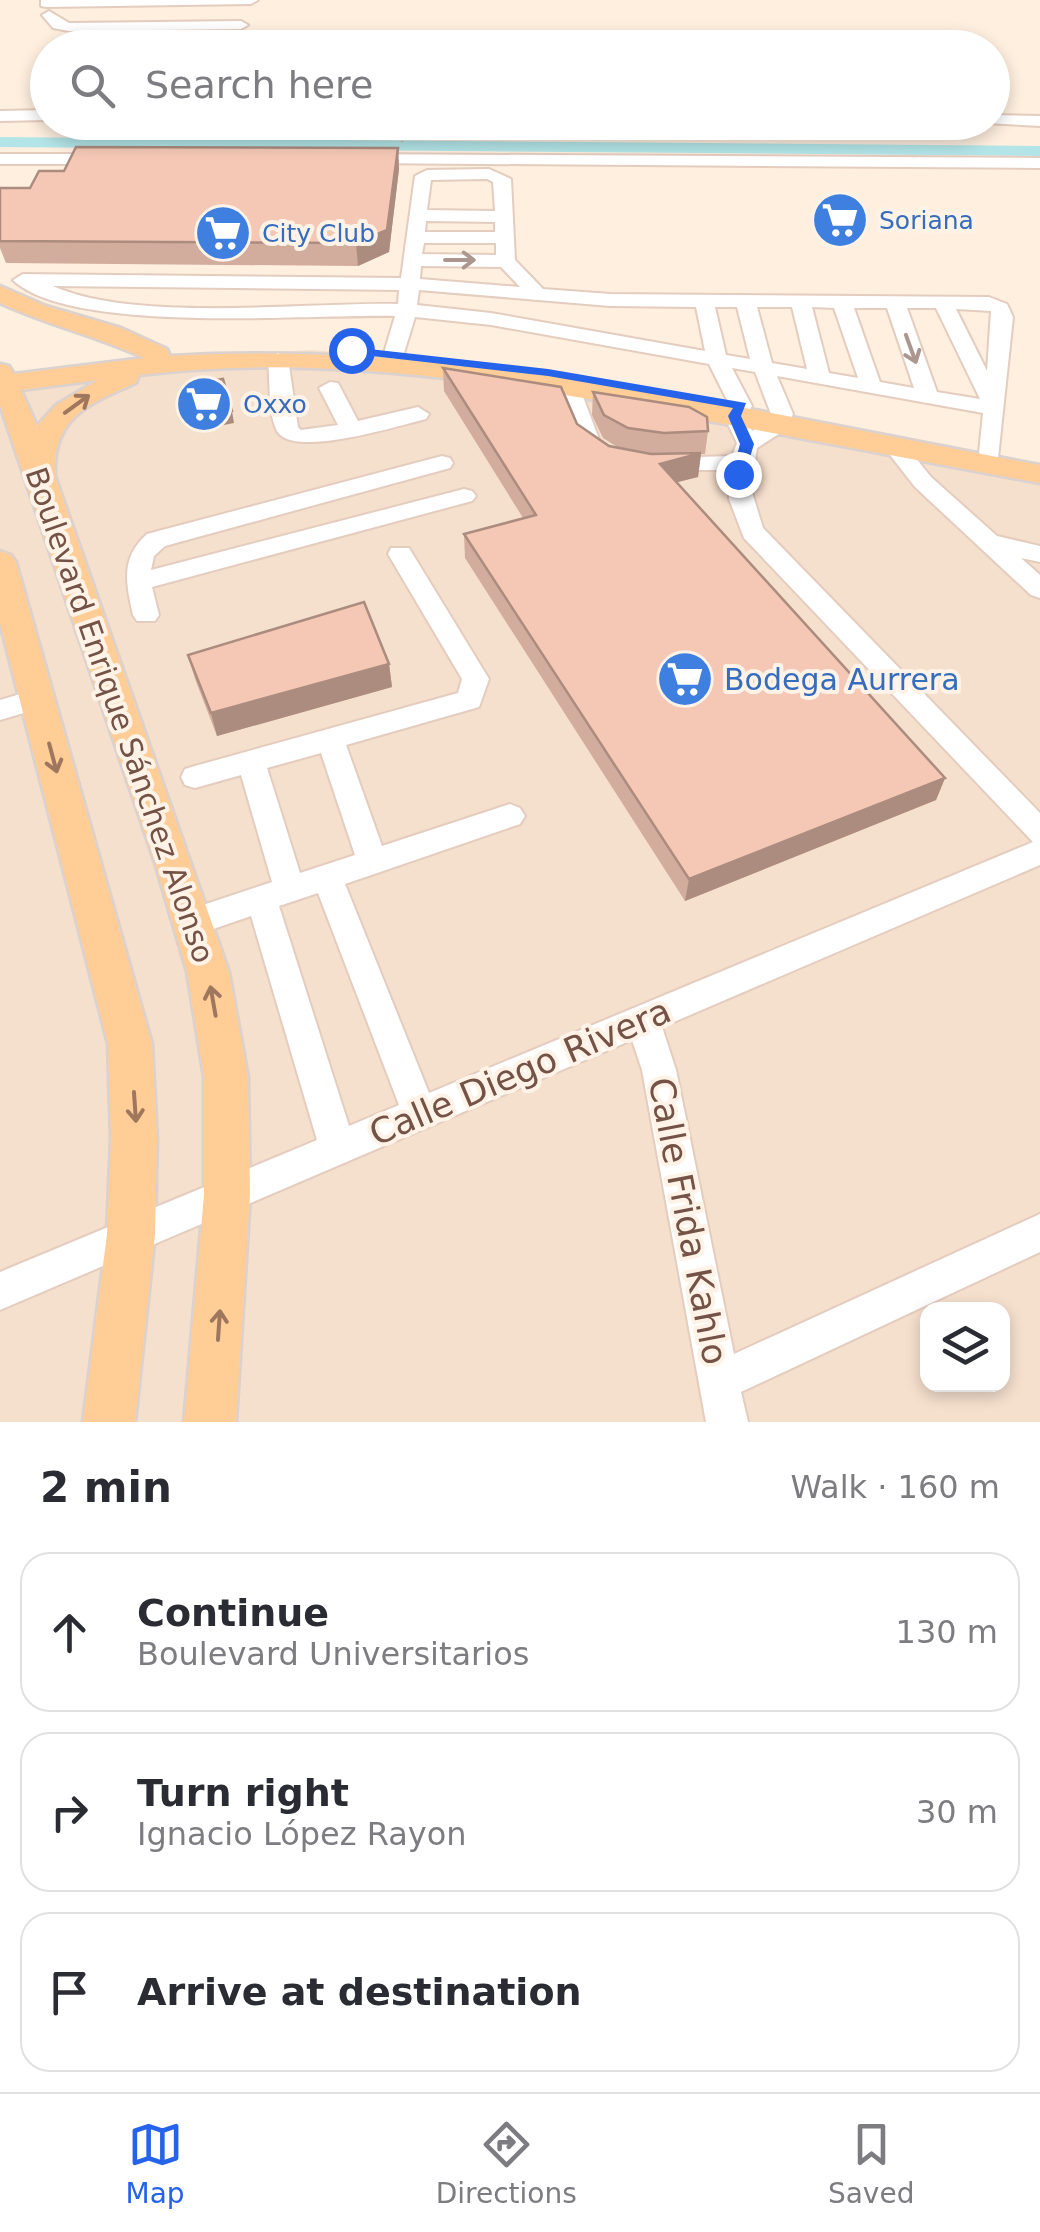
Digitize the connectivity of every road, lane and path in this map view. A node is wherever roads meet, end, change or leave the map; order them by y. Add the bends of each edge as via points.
1 (251, 0) edge
2 (46, 6) edge
3 (241, 24) junction
4 (238, 30) edge
5 (30, 115) edge
6 (0, 116) edge
7 (1010, 120) edge
8 (1040, 121) edge
9 (120, 159) edge
10 (350, 159) edge
11 (400, 159) junction
12 (0, 160) edge
13 (1040, 163) edge
14 (424, 176) junction
15 (420, 206) junction
16 (505, 208) junction
17 (416, 237) junction
18 (505, 238) junction
19 (413, 260) junction
20 (506, 261) junction
21 (0, 276) edge
22 (410, 284) junction
23 (12, 286) edge
24 (538, 296) junction
25 (590, 299) junction
26 (704, 300) junction
27 (746, 300) junction
28 (800, 300) junction
29 (841, 300) junction
30 (894, 300) junction
31 (942, 301) junction
32 (407, 310) junction
33 (650, 323) junction
34 (592, 335) junction
35 (394, 353) junction
36 (278, 359) junction
37 (717, 359) junction
38 (156, 360) junction
39 (763, 367) junction
40 (820, 377) junction
41 (2, 378) edge
42 (568, 386) junction
43 (872, 386) junction
44 (330, 388) dead end
45 (928, 397) junction
46 (992, 405) junction
47 (738, 411) junction
48 (418, 414) dead end
49 (780, 419) junction
50 (350, 430) junction
51 (894, 446) junction
52 (990, 453) junction
53 (744, 454) junction
54 (1040, 462) edge
55 (442, 463) dead end
56 (1040, 474) edge
57 (40, 477) junction
58 (464, 496) dead end
59 (986, 542) junction
60 (400, 554) dead end
61 (1040, 554) edge
62 (0, 562) edge
63 (139, 582) junction
64 (1040, 589) edge
65 (146, 615) dead end
66 (18, 705) edge
67 (330, 739) junction
68 (251, 762) junction
69 (195, 777) dead end
70 (510, 816) dead end
71 (1040, 832) edge
72 (1040, 852) edge
73 (374, 863) junction
74 (327, 878) junction
75 (275, 895) junction
76 (193, 922) junction
77 (643, 1021) junction
78 (420, 1114) junction
79 (338, 1148) junction
80 (227, 1195) junction
81 (1040, 1233) edge
82 (129, 1236) junction
83 (0, 1291) edge
84 (720, 1381) junction
85 (109, 1422) edge
86 (210, 1422) edge
87 (728, 1422) edge

1 - 2 street
1 - 3 street
2 - 3 street via 58,26
3 - 4 street
5 - 6 street
7 - 8 street
9 - 12 street
10 - 11 street
11 - 13 street
11 - 14 street
14 - 15 street
14 - 16 street via 493,175 505,183
15 - 16 street
15 - 17 street
16 - 18 street
17 - 18 street
17 - 19 street
18 - 20 street
19 -> 20 street
19 - 22 street
20 - 24 street
21 - 23 street
22 - 23 street
22 - 24 street
22 - 32 street
23 - 32 street via 114,307
23 - 38 main road via 36,311 112,333
24 - 25 street
25 - 33 street
25 - 34 street
26 - 27 street
26 - 33 street
26 - 37 street
27 - 28 street
27 - 39 street
28 - 29 street
28 - 40 street
29 - 30 street
29 - 43 street
30 - 31 street
30 -> 45 street
31 - 46 street
31 - 46 street via 982,302 1002,311
32 - 34 street
32 - 35 street
33 - 34 street
33 - 37 street
35 - 38 main road via 241,349
35 - 47 main road via 548,372
36 - 38 main road
36 - 42 main road via 447,369
36 - 50 street via 287,430 294,436
37 - 39 street
37 - 47 street
38 - 41 main road
57 -> 38 main road via 40,446 63,415
39 - 40 street
39 - 49 street
40 - 43 street
41 - 57 main road, Boulevard Enrique Sánchez Alonso
42 - 47 main road
42 - 53 street via 590,445 611,460
43 - 45 street
44 - 50 street
45 - 46 street
46 - 52 street
47 - 49 main road
47 - 53 street
48 - 50 street
49 - 51 main road
49 - 52 main road
49 - 53 street
51 - 56 main road
51 - 59 street
52 - 54 main road
53 - 71 street via 740,504 753,532
55 - 63 street via 166,536 140,556
57 - 76 main road, Boulevard Enrique Sánchez Alonso
58 - 63 street
59 - 61 street
59 - 64 street
60 - 67 street via 476,689 463,704
62 - 66 main road
63 - 65 street
66 -> 82 main road via 130,1044 136,1119
67 - 68 street
67 - 73 street
68 - 69 street
68 - 75 street
70 - 73 street
72 - 77 street, Calle Diego Rivera
73 - 74 street
74 - 75 street
74 - 78 street
75 - 76 street
75 - 79 street
80 -> 76 main road, Boulevard Enrique Sánchez Alonso via 226,1076
77 - 78 street, Calle Diego Rivera
77 - 84 street, Calle Frida Kahlo
78 - 79 street, Calle Diego Rivera
79 - 80 street, Calle Diego Rivera
80 - 82 street, Calle Diego Rivera
86 -> 80 main road, Boulevard Enrique Sánchez Alonso
81 - 84 street
82 - 83 street, Calle Diego Rivera
82 - 85 main road
84 - 87 street, Calle Frida Kahlo

